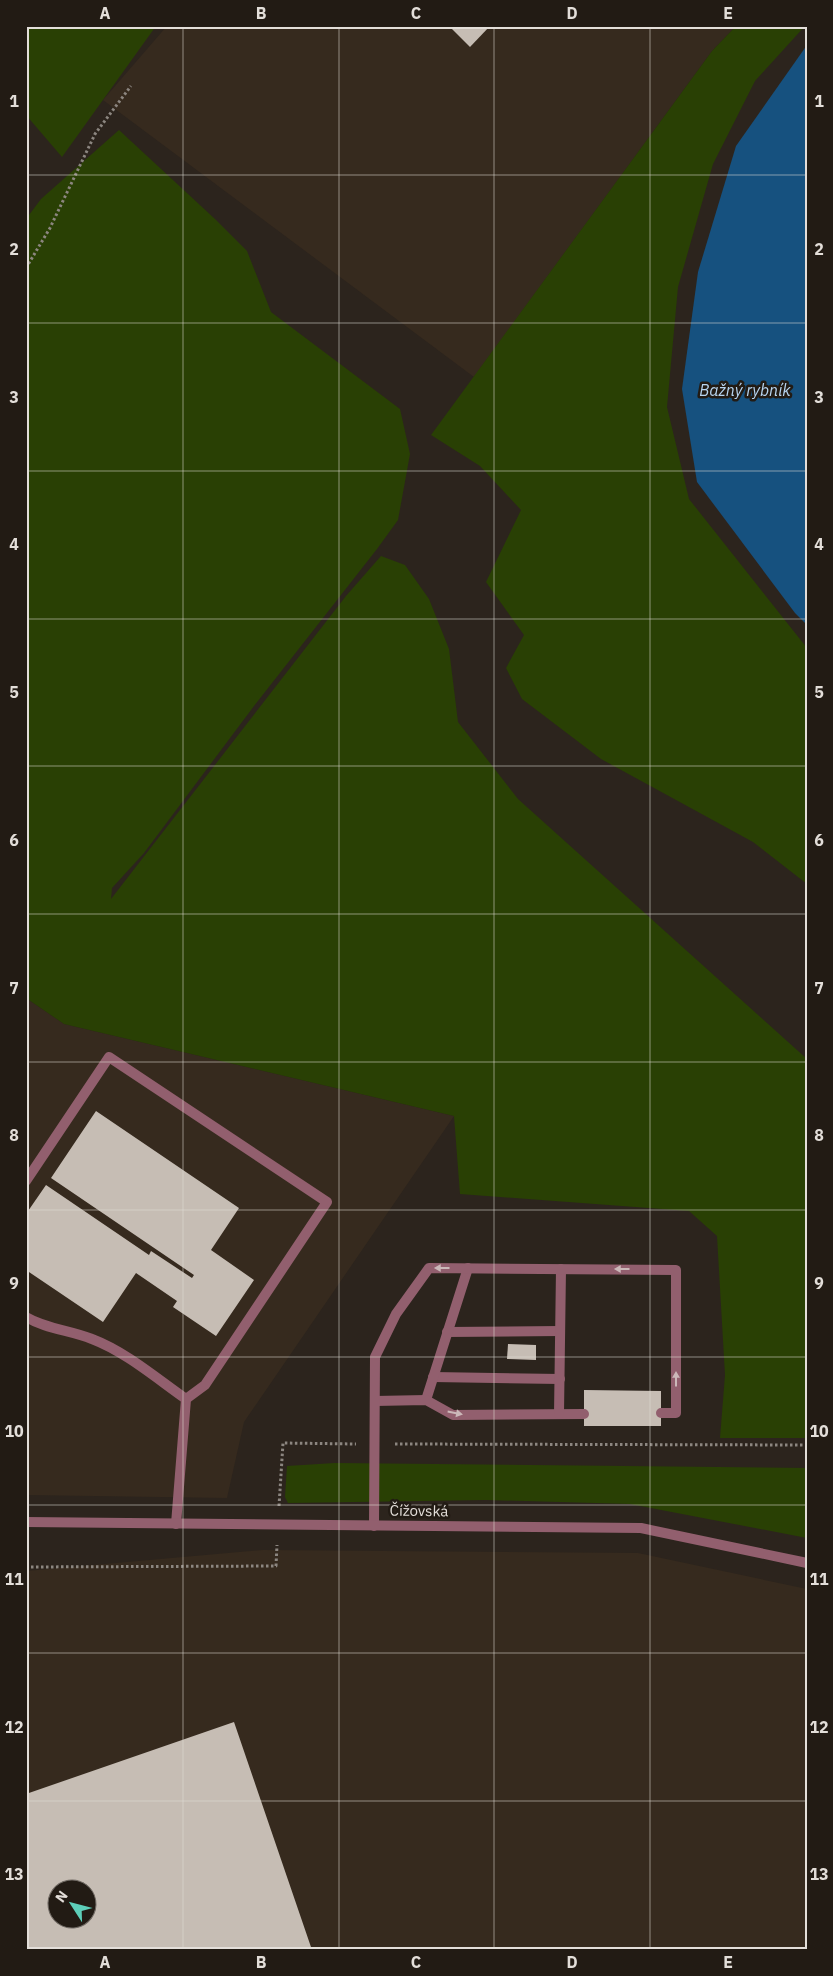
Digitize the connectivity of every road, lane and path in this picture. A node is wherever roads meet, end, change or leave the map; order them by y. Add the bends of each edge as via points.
1 (131, 86) dead end
2 (26, 268) edge
3 (26, 1181) edge
4 (468, 1268) junction
5 (561, 1269) junction
6 (26, 1317) edge
7 (560, 1331) junction
8 (447, 1332) junction
9 (433, 1377) junction
10 (560, 1379) junction
11 (186, 1399) junction
12 (426, 1400) junction
13 (375, 1401) junction
14 (661, 1413) dead end
15 (559, 1414) junction
16 (584, 1414) dead end
17 (361, 1444) dead end
18 (390, 1444) dead end
19 (807, 1446) edge
20 (26, 1522) edge
21 (176, 1524) junction
22 (278, 1525) junction
23 (374, 1526) junction
24 (807, 1564) edge
25 (26, 1567) edge

1 - 2 path via 95,134 50,228
3 - 11 street via 108,1056 327,1202 205,1385
4 - 5 street
4 - 8 street
4 -> 13 street via 429,1268 396,1314 375,1357
5 - 7 street
14 -> 5 street via 676,1413 676,1270
6 - 11 street via 36,1323 92,1338
7 - 8 street
7 - 10 street
8 - 9 street
9 - 10 street
9 - 12 street
10 - 15 street
11 - 21 street
12 - 13 street
12 -> 15 street via 453,1414
13 - 23 street
15 - 16 street
17 - 22 path via 283,1443
18 - 19 path
20 - 21 street, Čížovská
21 - 22 street, Čížovská
22 - 23 street, Čížovská
22 - 25 path via 276,1566
23 - 24 street, Čížovská via 641,1528

